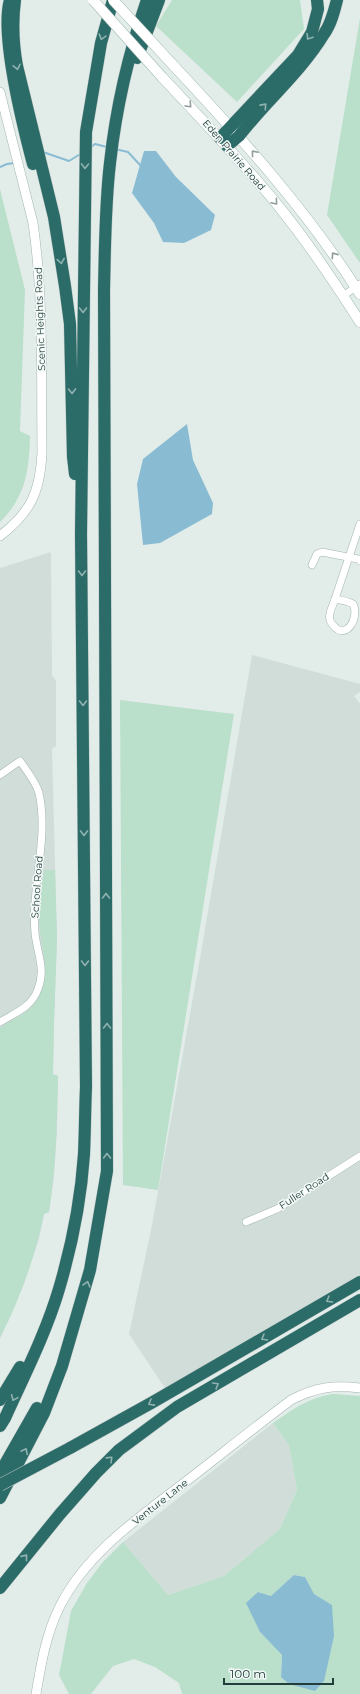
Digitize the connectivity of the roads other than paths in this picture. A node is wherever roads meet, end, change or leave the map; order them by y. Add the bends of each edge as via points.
1 (10, 0) edge
2 (15, 0) edge
3 (93, 0) edge
4 (113, 0) edge
5 (147, 0) edge
6 (159, 0) edge
7 (318, 0) edge
8 (337, 0) edge
9 (0, 92) edge
10 (115, 123) junction
11 (231, 127) junction
12 (239, 136) junction
13 (223, 142) junction
14 (58, 241) junction
15 (359, 288) edge
16 (343, 296) junction
17 (360, 322) edge
18 (360, 524) edge
19 (81, 534) junction
20 (0, 536) edge
21 (350, 557) junction
22 (360, 561) edge
23 (312, 565) dead end
24 (335, 599) junction
25 (0, 775) edge
26 (0, 1022) edge
27 (360, 1156) edge
28 (246, 1222) dead end
29 (360, 1282) edge
30 (360, 1300) edge
31 (76, 1321) junction
32 (46, 1323) junction
33 (360, 1388) edge
34 (0, 1400) edge
35 (0, 1426) edge
36 (0, 1473) edge
37 (0, 1485) edge
38 (0, 1498) edge
39 (0, 1588) edge
40 (36, 1694) edge

1 - 14 highway via 5,12 4,28 8,69 33,165
2 -> 14 highway via 13,30 17,66
3 -> 13 main road, Eden Prairie Road, bridge
4 - 11 main road, Eden Prairie Road, bridge
4 -> 19 highway via 101,43 86,132
5 - 10 highway via 138,26
6 - 10 highway
7 -> 11 highway via 312,32 298,54
12 -> 8 highway via 310,54 325,33
9 - 20 street, Scenic Heights Road via 36,245 41,299 42,452 41,475 30,505 13,526
31 -> 10 highway via 90,1270 107,1172 104,290 109,178
11 - 12 main road, Eden Prairie Road
11 - 13 highway
12 - 13 highway
15 -> 12 main road, Eden Prairie Road via 297,204
13 -> 16 main road, Eden Prairie Road via 284,213
14 -> 19 highway via 70,324 73,456
15 - 16 street
16 - 17 main road, Eden Prairie Road
18 - 21 street
19 -> 32 highway via 86,1087 84,1155 78,1208 69,1253 59,1290
21 - 22 street
21 - 23 street via 322,552 317,554
21 - 24 street
24 - 24 street via 330,614 332,623 339,630 349,630 356,624 358,611 352,604
25 - 26 street, School Road via 20,761 38,790 41,823 35,933 42,968 38,990 31,1003
27 - 28 street, Fuller Road via 277,1209
29 -> 37 highway, bridge via 168,1394
39 -> 30 highway via 60,1514 119,1450 177,1407
31 - 36 highway via 49,1386
38 -> 31 highway via 44,1413
32 - 34 highway
32 -> 35 highway
33 - 40 street, Venture Lane via 319,1388 291,1400 99,1552 80,1573 59,1607 46,1645

